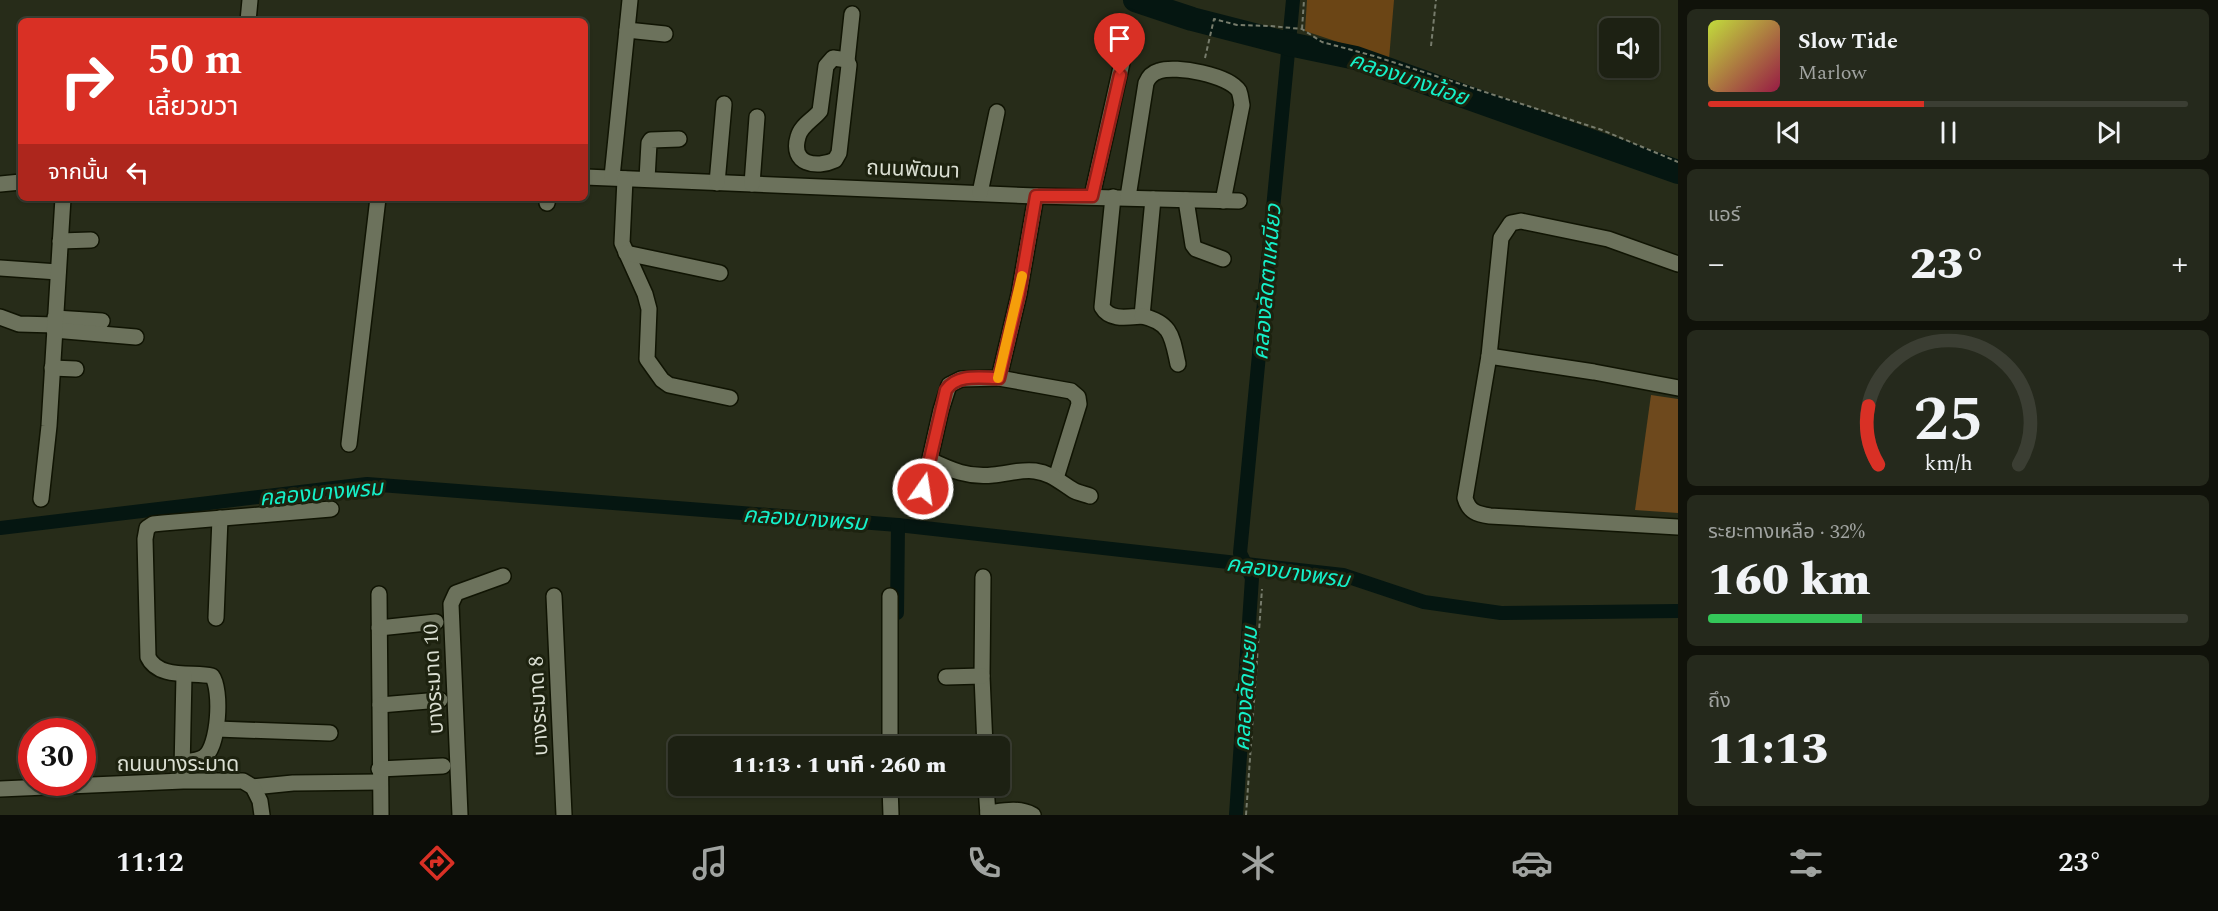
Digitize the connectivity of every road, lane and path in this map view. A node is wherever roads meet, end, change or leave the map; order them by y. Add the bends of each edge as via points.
1 (250, 0) edge
2 (630, 0) edge
3 (1304, 0) edge
4 (1436, 0) edge
5 (852, 14) dead end
6 (248, 18) edge
7 (1302, 29) junction
8 (627, 30) junction
9 (664, 34) dead end
10 (1431, 46) dead end
11 (1125, 54) dead end
12 (847, 61) junction
13 (1202, 74) junction
14 (724, 104) dead end
15 (997, 112) dead end
16 (818, 114) junction
17 (757, 117) dead end
18 (843, 125) junction
19 (679, 139) dead end
20 (1678, 162) edge
21 (816, 165) junction
22 (588, 177) edge
23 (618, 178) junction
24 (647, 179) junction
25 (18, 182) edge
26 (717, 183) junction
27 (0, 184) edge
28 (752, 184) junction
29 (813, 186) junction
30 (980, 193) junction
31 (1036, 196) junction
32 (1092, 196) junction
33 (1121, 197) junction
34 (1153, 200) junction
35 (1186, 200) junction
36 (63, 201) edge
37 (378, 201) edge
38 (1223, 201) junction
39 (1239, 201) dead end
40 (91, 240) dead end
41 (60, 241) junction
42 (626, 253) junction
43 (1224, 259) dead end
44 (1678, 264) edge
45 (0, 268) edge
46 (58, 272) junction
47 (720, 273) dead end
48 (1142, 316) junction
49 (0, 317) edge
50 (102, 321) dead end
51 (55, 324) junction
52 (136, 337) dead end
53 (1489, 356) junction
54 (1178, 364) dead end
55 (52, 368) junction
56 (76, 369) dead end
57 (999, 378) junction
58 (1678, 388) edge
59 (730, 398) dead end
60 (348, 444) dead end
61 (930, 460) junction
62 (1056, 478) junction
63 (923, 489) dead end
64 (1090, 496) dead end
65 (41, 499) dead end
66 (331, 509) dead end
67 (220, 518) junction
68 (1678, 527) edge
69 (503, 576) dead end
70 (983, 578) dead end
71 (1262, 589) dead end
72 (379, 594) dead end
73 (554, 596) dead end
74 (890, 596) dead end
75 (216, 618) dead end
76 (435, 622) dead end
77 (379, 628) junction
78 (184, 675) junction
79 (982, 676) junction
80 (946, 677) dead end
81 (440, 700) dead end
82 (380, 705) junction
83 (217, 729) junction
84 (330, 733) dead end
85 (890, 736) edge
86 (985, 736) edge
87 (182, 762) junction
88 (443, 766) dead end
89 (379, 775) junction
90 (183, 781) junction
91 (253, 787) junction
92 (0, 789) edge
93 (890, 796) edge
94 (987, 796) edge
95 (988, 814) edge
96 (262, 815) edge
97 (381, 815) edge
98 (460, 815) edge
99 (564, 815) edge
100 (891, 815) edge
101 (1033, 815) edge
102 (1246, 815) edge

1 - 6 street
2 - 8 street
3 - 7 path
4 - 10 path
5 - 12 street
7 - 13 path via 1237,26 1215,19
7 - 20 path via 1322,42 1602,130
8 - 9 street
8 - 23 street
11 - 32 street
12 - 16 street via 833,58 826,66
12 - 18 street
13 - 33 street via 1170,69 1148,79
13 - 38 street via 1231,83 1241,97
14 - 26 street
15 - 30 street
16 - 18 street
16 - 21 street via 802,129 797,144 802,160
17 - 28 street
18 - 21 street via 835,160
19 - 24 street via 649,142
21 - 29 street
22 - 23 street, ถนนพัฒนา
23 - 24 street, ถนนพัฒนา
23 - 42 street
24 - 26 street, ถนนพัฒนา
25 - 27 street
26 - 28 street, ถนนพัฒนา
28 - 29 street, ถนนพัฒนา
29 - 30 street, ถนนพัฒนา
30 - 31 street, ถนนพัฒนา
31 - 32 street, ถนนพัฒนา
31 - 57 street
32 - 33 street, ถนนพัฒนา
33 - 34 street, ถนนพัฒนา
33 - 48 street via 1102,307 1111,316
34 - 35 street, ถนนพัฒนา
34 - 48 street
35 - 38 street, ถนนพัฒนา
35 - 43 street via 1193,245
36 - 41 street
37 - 60 street
38 - 39 street, ถนนพัฒนา
40 - 41 street
41 - 46 street
42 - 47 street
42 - 59 street via 649,309 650,365 669,385
44 - 53 street via 1608,239 1521,221 1511,223 1501,238
45 - 46 street
46 - 51 street
48 - 54 street via 1156,320 1172,335
49 - 51 street via 19,324
50 - 51 street
51 - 52 street
51 - 55 street
53 - 58 street
53 - 68 street via 1465,498 1471,510 1490,516
55 - 56 street
55 - 65 street
57 - 61 street via 961,379 949,385
57 - 62 street via 1071,391 1078,397
61 - 62 street via 972,476 1034,471
61 - 63 street
62 - 64 street via 1074,491
66 - 67 street
67 - 75 street
67 - 78 street via 153,524 147,528 148,657 157,668
69 - 98 street, บางระมาด 10 via 456,593 451,604
70 - 79 street
71 - 102 path
72 - 77 street
73 - 99 street, บางระมาด 8
74 - 85 street
76 - 77 street
77 - 82 street
78 - 83 street via 212,676 215,680
78 - 87 street
79 - 80 street
79 - 86 street
81 - 82 street
82 - 89 street
83 - 84 street
83 - 87 street via 206,756
87 - 90 street
88 - 89 street
89 - 91 street
89 - 97 street
90 - 91 street, ถนนบางระมาด via 243,781
90 - 92 street, ถนนบางระมาด
91 - 96 street, ถนนบางระมาด
93 - 100 street
94 - 95 street
95 - 101 street via 1013,810

